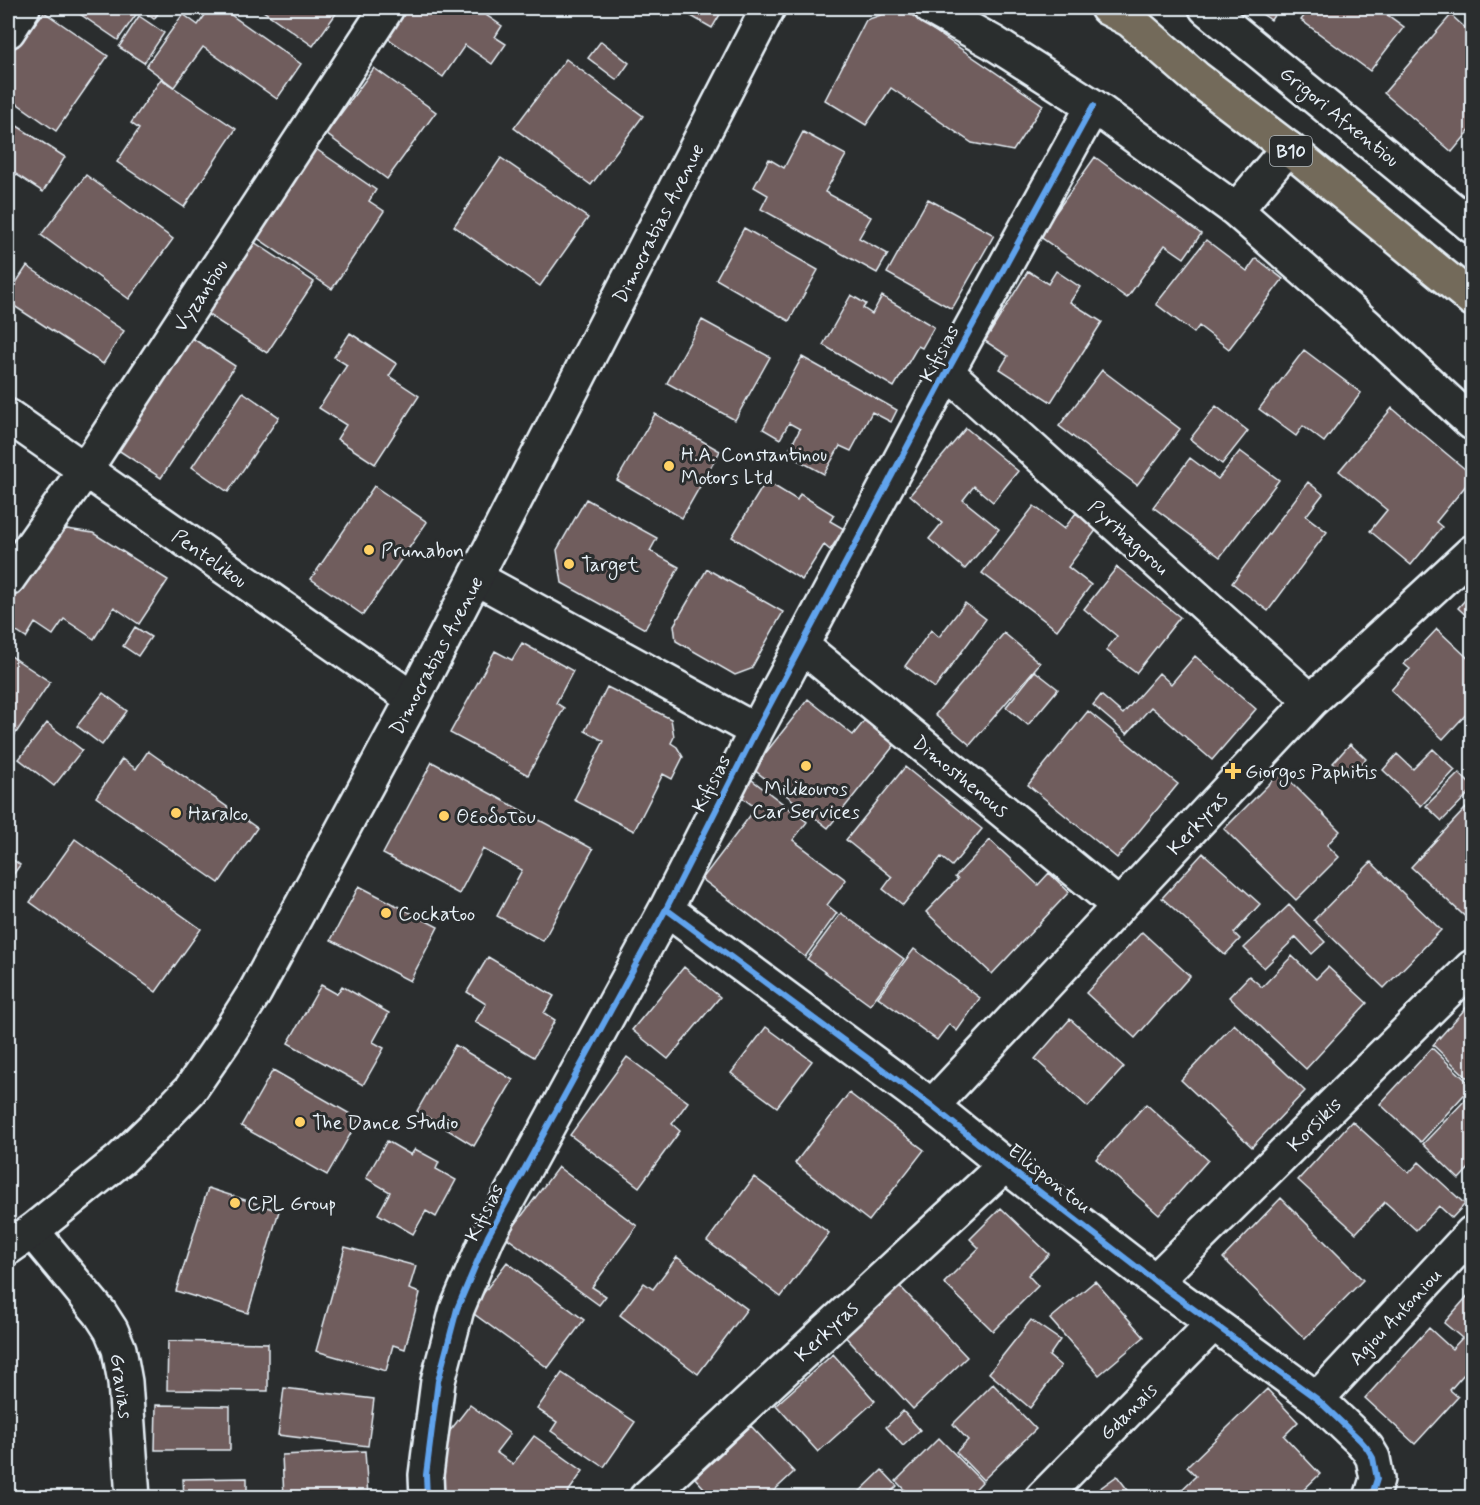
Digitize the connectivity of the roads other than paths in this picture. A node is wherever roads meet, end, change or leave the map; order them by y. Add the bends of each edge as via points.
1 (23, 8) edge
2 (387, 8) edge
3 (768, 8) edge
4 (931, 8) edge
5 (1206, 8) edge
6 (1125, 12) edge
7 (8, 31) edge
8 (1093, 106) junction
9 (1288, 148) junction
10 (1236, 210) junction
11 (1473, 226) edge
12 (1473, 299) edge
13 (947, 372) junction
14 (8, 416) edge
15 (1473, 423) edge
16 (85, 470) junction
17 (1473, 552) edge
18 (476, 578) junction
19 (8, 579) edge
20 (802, 646) junction
21 (413, 699) junction
22 (1311, 701) junction
23 (756, 731) junction
24 (1119, 906) junction
25 (666, 909) junction
26 (1473, 967) edge
27 (933, 1106) junction
28 (1005, 1165) junction
29 (1473, 1233) edge
30 (17, 1242) edge
31 (1155, 1281) junction
32 (1214, 1324) junction
33 (1317, 1399) junction
34 (133, 1497) edge
35 (427, 1497) edge
36 (646, 1497) edge
37 (1042, 1497) edge
38 (1371, 1497) edge

1 - 7 street
2 - 16 street, Vyzantiou
3 - 18 street, Dimocratias Avenue
4 - 8 street
5 - 11 street, Grigori Afxentiou
6 - 9 main road, B10 via 1195,77
8 - 10 street
8 - 13 street, Kifisias
9 - 10 street
9 - 12 main road, B10
10 - 15 street
13 - 20 street, Kifisias
13 - 22 street, Pyrthagorou
14 - 16 street, Pentelikou
16 - 19 street, Vyzantiou
16 - 21 street, Pentelikou
17 - 22 street, Kerkyras
18 - 21 street, Dimocratias Avenue
18 - 23 street
20 - 23 street, Kifisias
20 - 24 street, Dimosthenous
21 - 30 street, Dimocratias Avenue via 255,992 190,1090 121,1159
22 - 24 street, Kerkyras
23 - 25 street, Kifisias
24 - 27 street, Kerkyras
25 - 27 street, Ellispontou
25 - 35 street, Kifisias via 488,1236 457,1309 438,1381 426,1475
26 - 31 street, Korsikis
27 - 28 street, Ellispontou
28 - 31 street, Ellispontou
28 - 36 street, Kerkyras
29 - 33 street, Agiou Antoniou
30 - 34 street, Gravias via 100,1313 111,1330 125,1382
31 - 32 street, Ellispontou
32 - 33 street, Ellispontou
32 - 37 street, Gdanais
33 - 38 street, Ellispontou via 1373,1458 1377,1479

